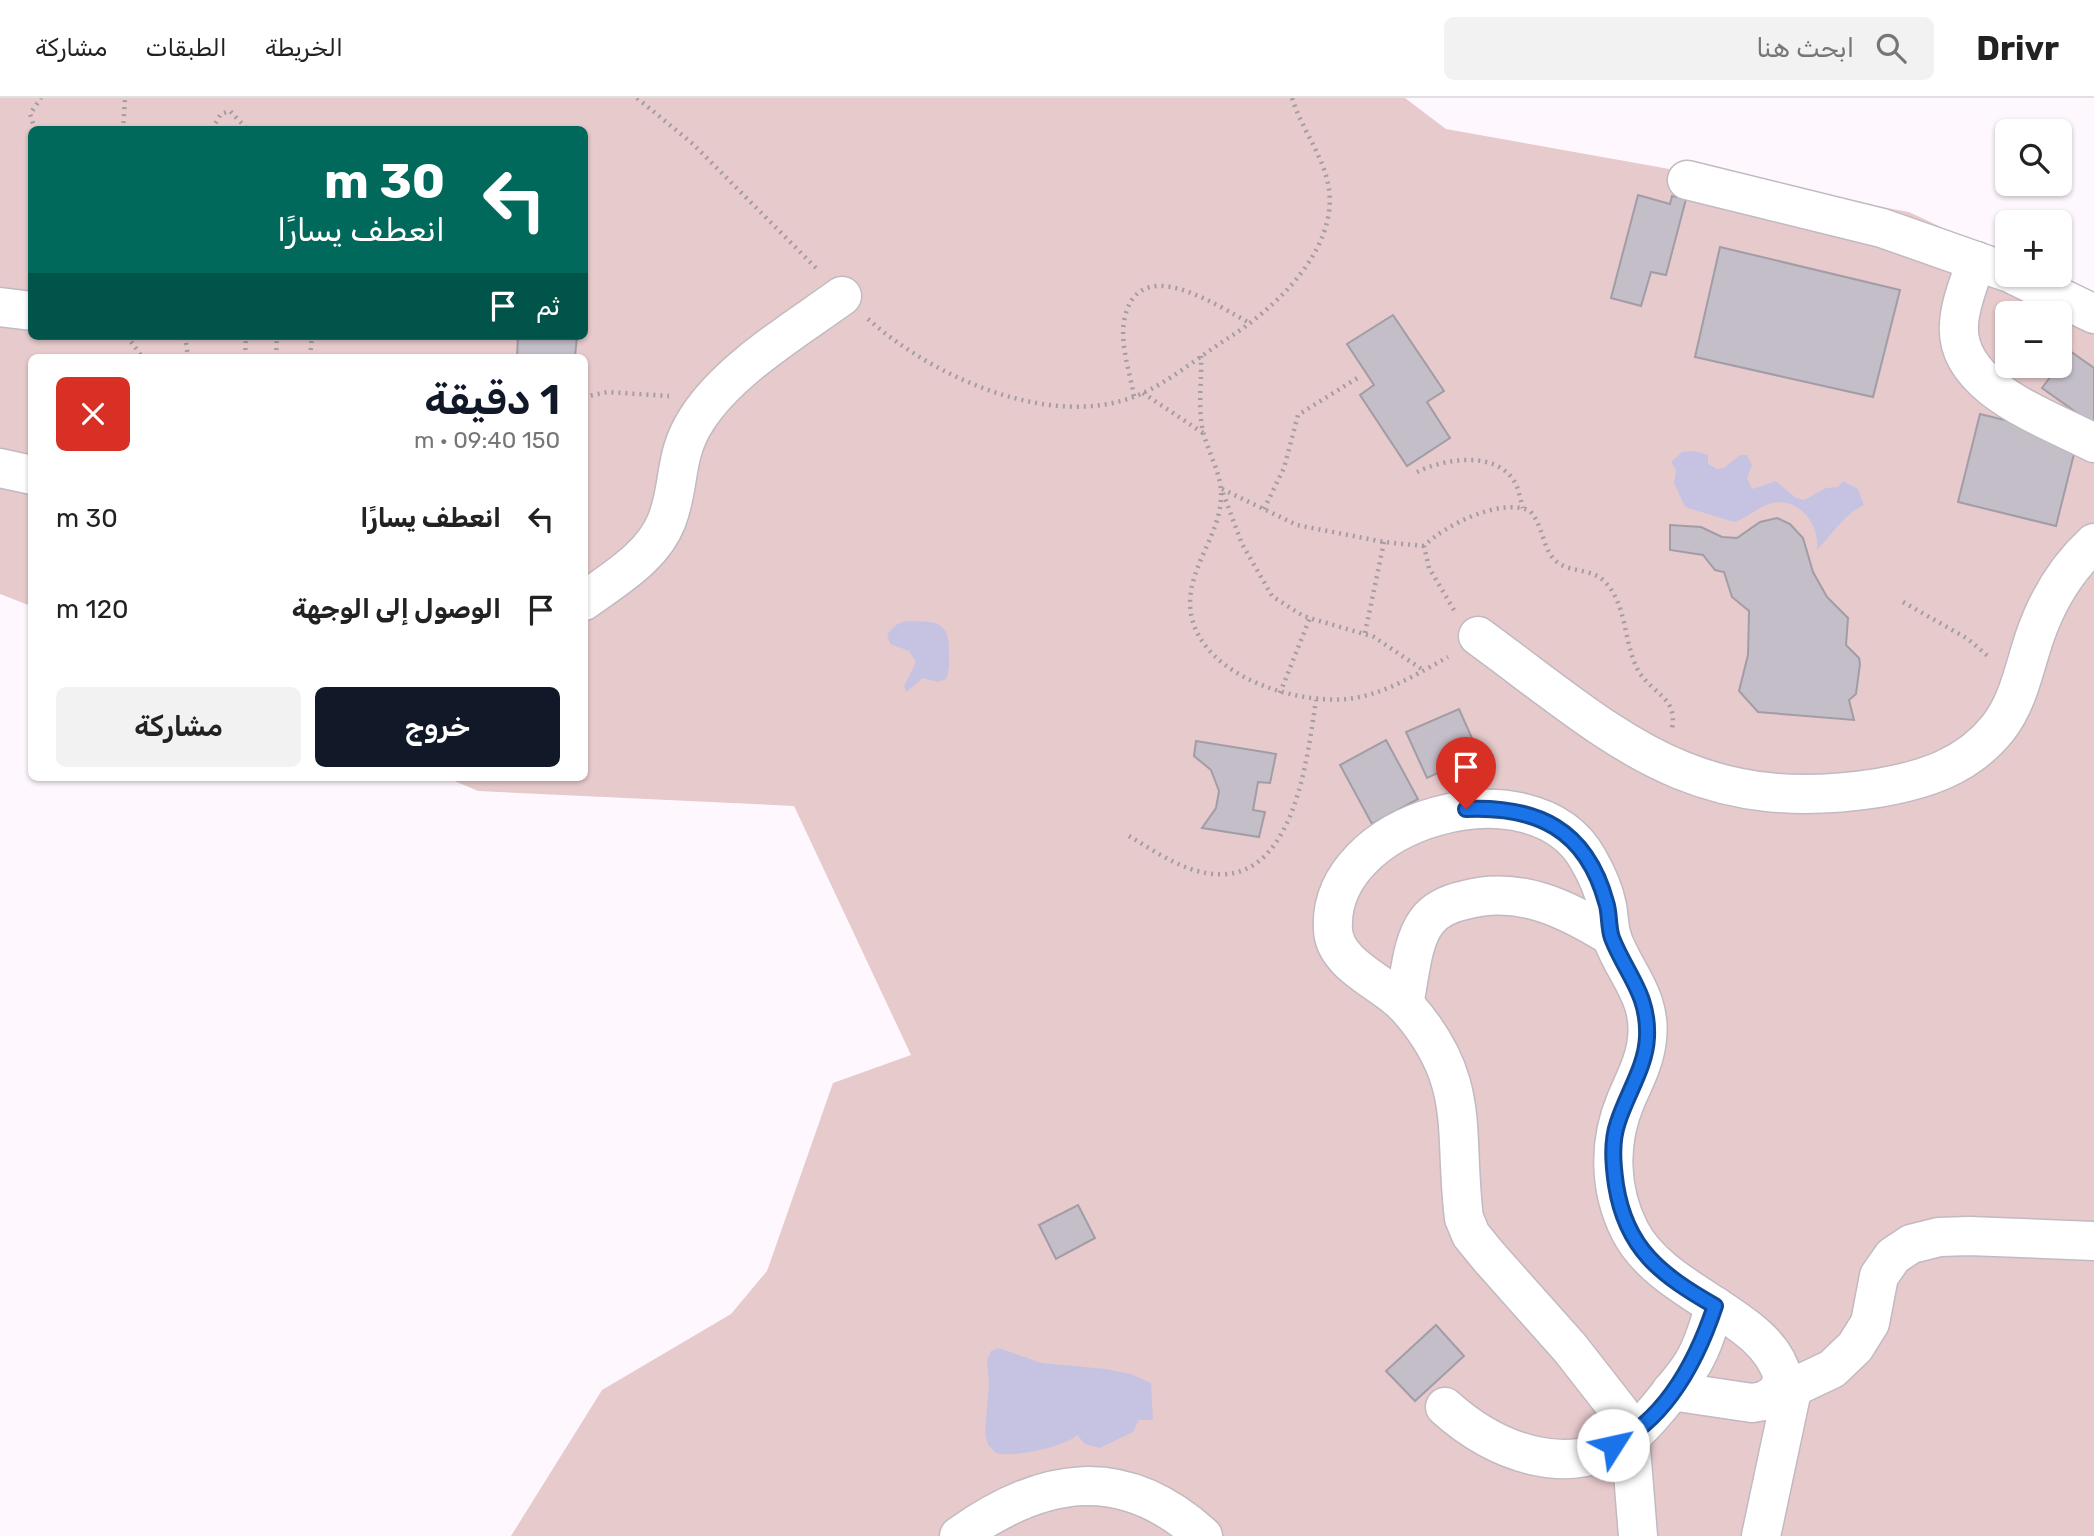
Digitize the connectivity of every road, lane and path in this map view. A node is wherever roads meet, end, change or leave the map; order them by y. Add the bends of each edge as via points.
1 (41, 98) edge
2 (125, 98) edge
3 (1292, 98) edge
4 (34, 126) edge
5 (123, 126) edge
6 (217, 126) edge
7 (244, 126) edge
8 (1687, 180) dead end
9 (1992, 267) edge
10 (2039, 287) edge
11 (842, 296) dead end
12 (0, 307) edge
13 (28, 310) edge
14 (2094, 314) edge
15 (1251, 324) junction
16 (1201, 356) junction
17 (1359, 377) dead end
18 (588, 396) edge
19 (1134, 396) dead end
20 (708, 405) junction
21 (1203, 433) junction
22 (2094, 443) edge
23 (0, 468) edge
24 (1417, 472) dead end
25 (28, 474) edge
26 (1222, 489) junction
27 (1522, 508) junction
28 (1264, 509) junction
29 (1384, 542) junction
30 (2094, 543) edge
31 (1424, 546) junction
32 (588, 598) edge
33 (1903, 602) dead end
34 (1310, 618) junction
35 (1365, 632) junction
36 (1478, 636) junction
37 (1423, 670) junction
38 (2021, 687) junction
39 (1280, 693) junction
40 (1316, 700) junction
41 (1655, 761) junction
42 (1129, 836) dead end
43 (1612, 937) junction
44 (1404, 1004) junction
45 (2094, 1241) edge
46 (1715, 1306) junction
47 (1671, 1391) junction
48 (1787, 1392) junction
49 (1445, 1407) dead end
50 (1630, 1436) junction
51 (959, 1536) edge
52 (1203, 1536) edge
53 (1638, 1536) edge
54 (1760, 1536) edge

1 - 4 path via 30,114
2 - 5 path
3 - 15 path via 1326,172 1330,210 1311,258
6 - 7 path via 218,118 230,111
8 - 9 lane via 1882,228
9 - 22 lane via 1959,324 1965,358 1973,373
10 - 14 lane
11 - 20 lane via 761,356
12 - 13 lane
15 - 16 path
15 - 19 path via 1186,289 1162,285 1140,293 1124,322
16 - 21 path
16 - 21 path via 1143,393
17 - 28 path via 1298,415 1284,468
18 - 20 path via 607,391 658,393
20 - 32 lane via 678,457 669,510 657,539 629,568
21 - 26 path
23 - 25 lane
24 - 27 path via 1448,460 1490,464 1508,473
26 - 28 path
26 - 34 path via 1242,544 1272,596
26 - 39 path via 1217,522 1195,568 1192,622 1201,639 1227,666
27 - 31 path via 1507,507 1465,520
27 - 41 path via 1535,516 1551,556 1560,564 1595,574 1615,597 1639,672 1672,709 1671,731
28 - 29 path via 1297,525
29 - 31 path
29 - 35 path
30 - 38 lane via 2047,606
31 - 36 path via 1444,597
33 - 38 path via 1968,639
34 - 35 path
34 - 39 path
35 - 37 path
36 - 37 path
36 - 41 lane
37 - 40 path via 1377,692
38 - 41 lane via 1999,727 1963,760 1942,772 1894,785 1828,793 1762,792 1699,779
39 - 40 path
40 - 42 path via 1289,821 1280,840 1261,860 1240,872 1207,873 1176,863
43 - 44 lane via 1579,917 1520,896 1496,894 1459,901 1428,920 1418,939
43 - 44 lane via 1607,903 1596,876 1577,842 1559,828 1530,814 1500,808 1436,816 1409,827 1366,856 1345,883 1333,914 1333,934 1340,951
43 - 46 lane via 1647,1016 1643,1057 1616,1125 1613,1149 1622,1214 1644,1255 1678,1284
44 - 50 lane via 1450,1076 1458,1106 1464,1218 1471,1235 1611,1398
45 - 48 lane via 1969,1236 1911,1244 1893,1256 1879,1276 1870,1323 1856,1347 1832,1369
46 - 47 lane via 1696,1358
46 - 48 lane via 1746,1327 1773,1358
47 - 48 lane via 1752,1403
47 - 50 lane
48 - 54 lane
49 - 50 lane via 1483,1437 1532,1457 1562,1459 1596,1453
50 - 53 lane
51 - 52 lane via 1037,1492 1087,1485 1137,1493 1161,1504

